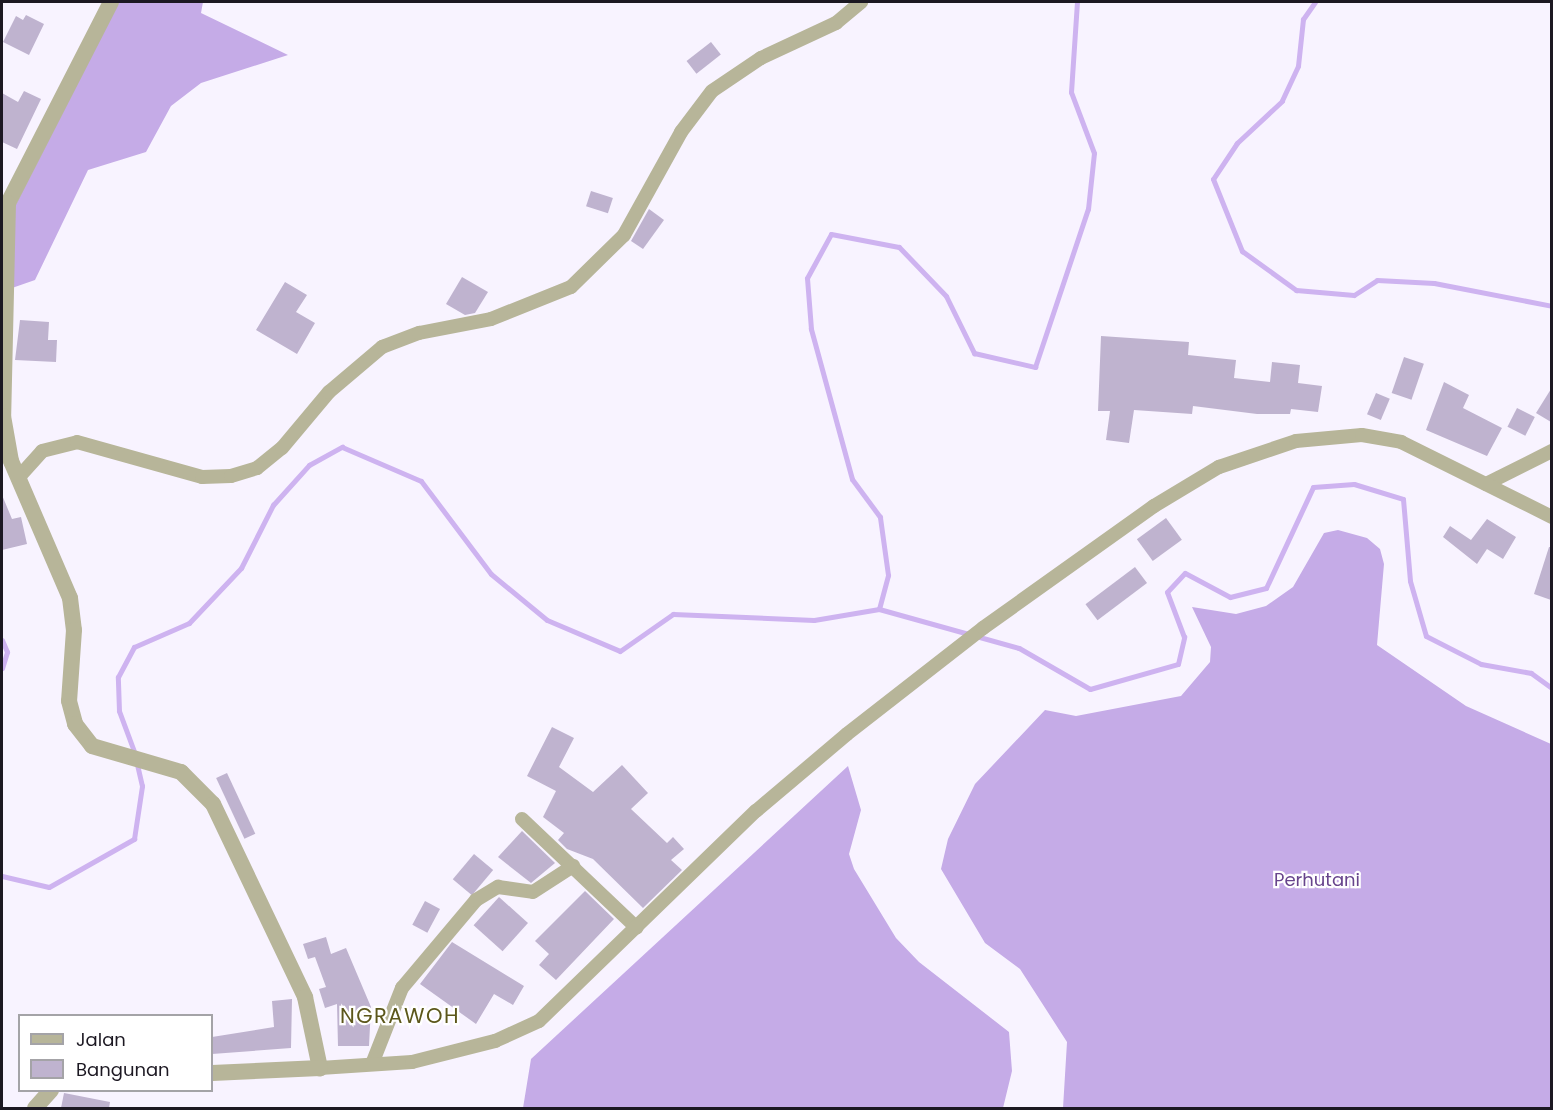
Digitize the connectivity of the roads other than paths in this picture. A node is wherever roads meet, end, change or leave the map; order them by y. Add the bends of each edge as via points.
1 (111, 2) edge
2 (861, 2) edge
3 (3, 311) edge
4 (1551, 451) edge
5 (6, 463) edge
6 (18, 478) junction
7 (1486, 484) junction
8 (1551, 517) edge
9 (522, 819) dead end
10 (573, 866) junction
11 (637, 928) junction
12 (372, 1064) junction
13 (320, 1068) junction
14 (213, 1073) edge
15 (49, 1092) edge
16 (35, 1108) edge

1 - 3 street via 8,203
2 - 6 street via 836,23 761,58 712,92 681,132 624,235 571,286 491,319 397,339 367,357 329,392 269,460 231,476 201,477 77,442 42,451
3 - 5 street
4 - 7 street
5 - 6 street
6 - 13 street via 70,598 74,630 69,701 75,724 92,746 171,766 213,804 305,997
7 - 8 street
7 - 11 street via 1401,442 1362,435 1326,434 1260,450 1154,506 983,628 756,811
9 - 10 street
10 - 11 street
10 - 12 street via 533,892 498,886 476,900 402,988
11 - 12 street via 532,1026 412,1062
12 - 13 street
13 - 14 street
15 - 16 street

